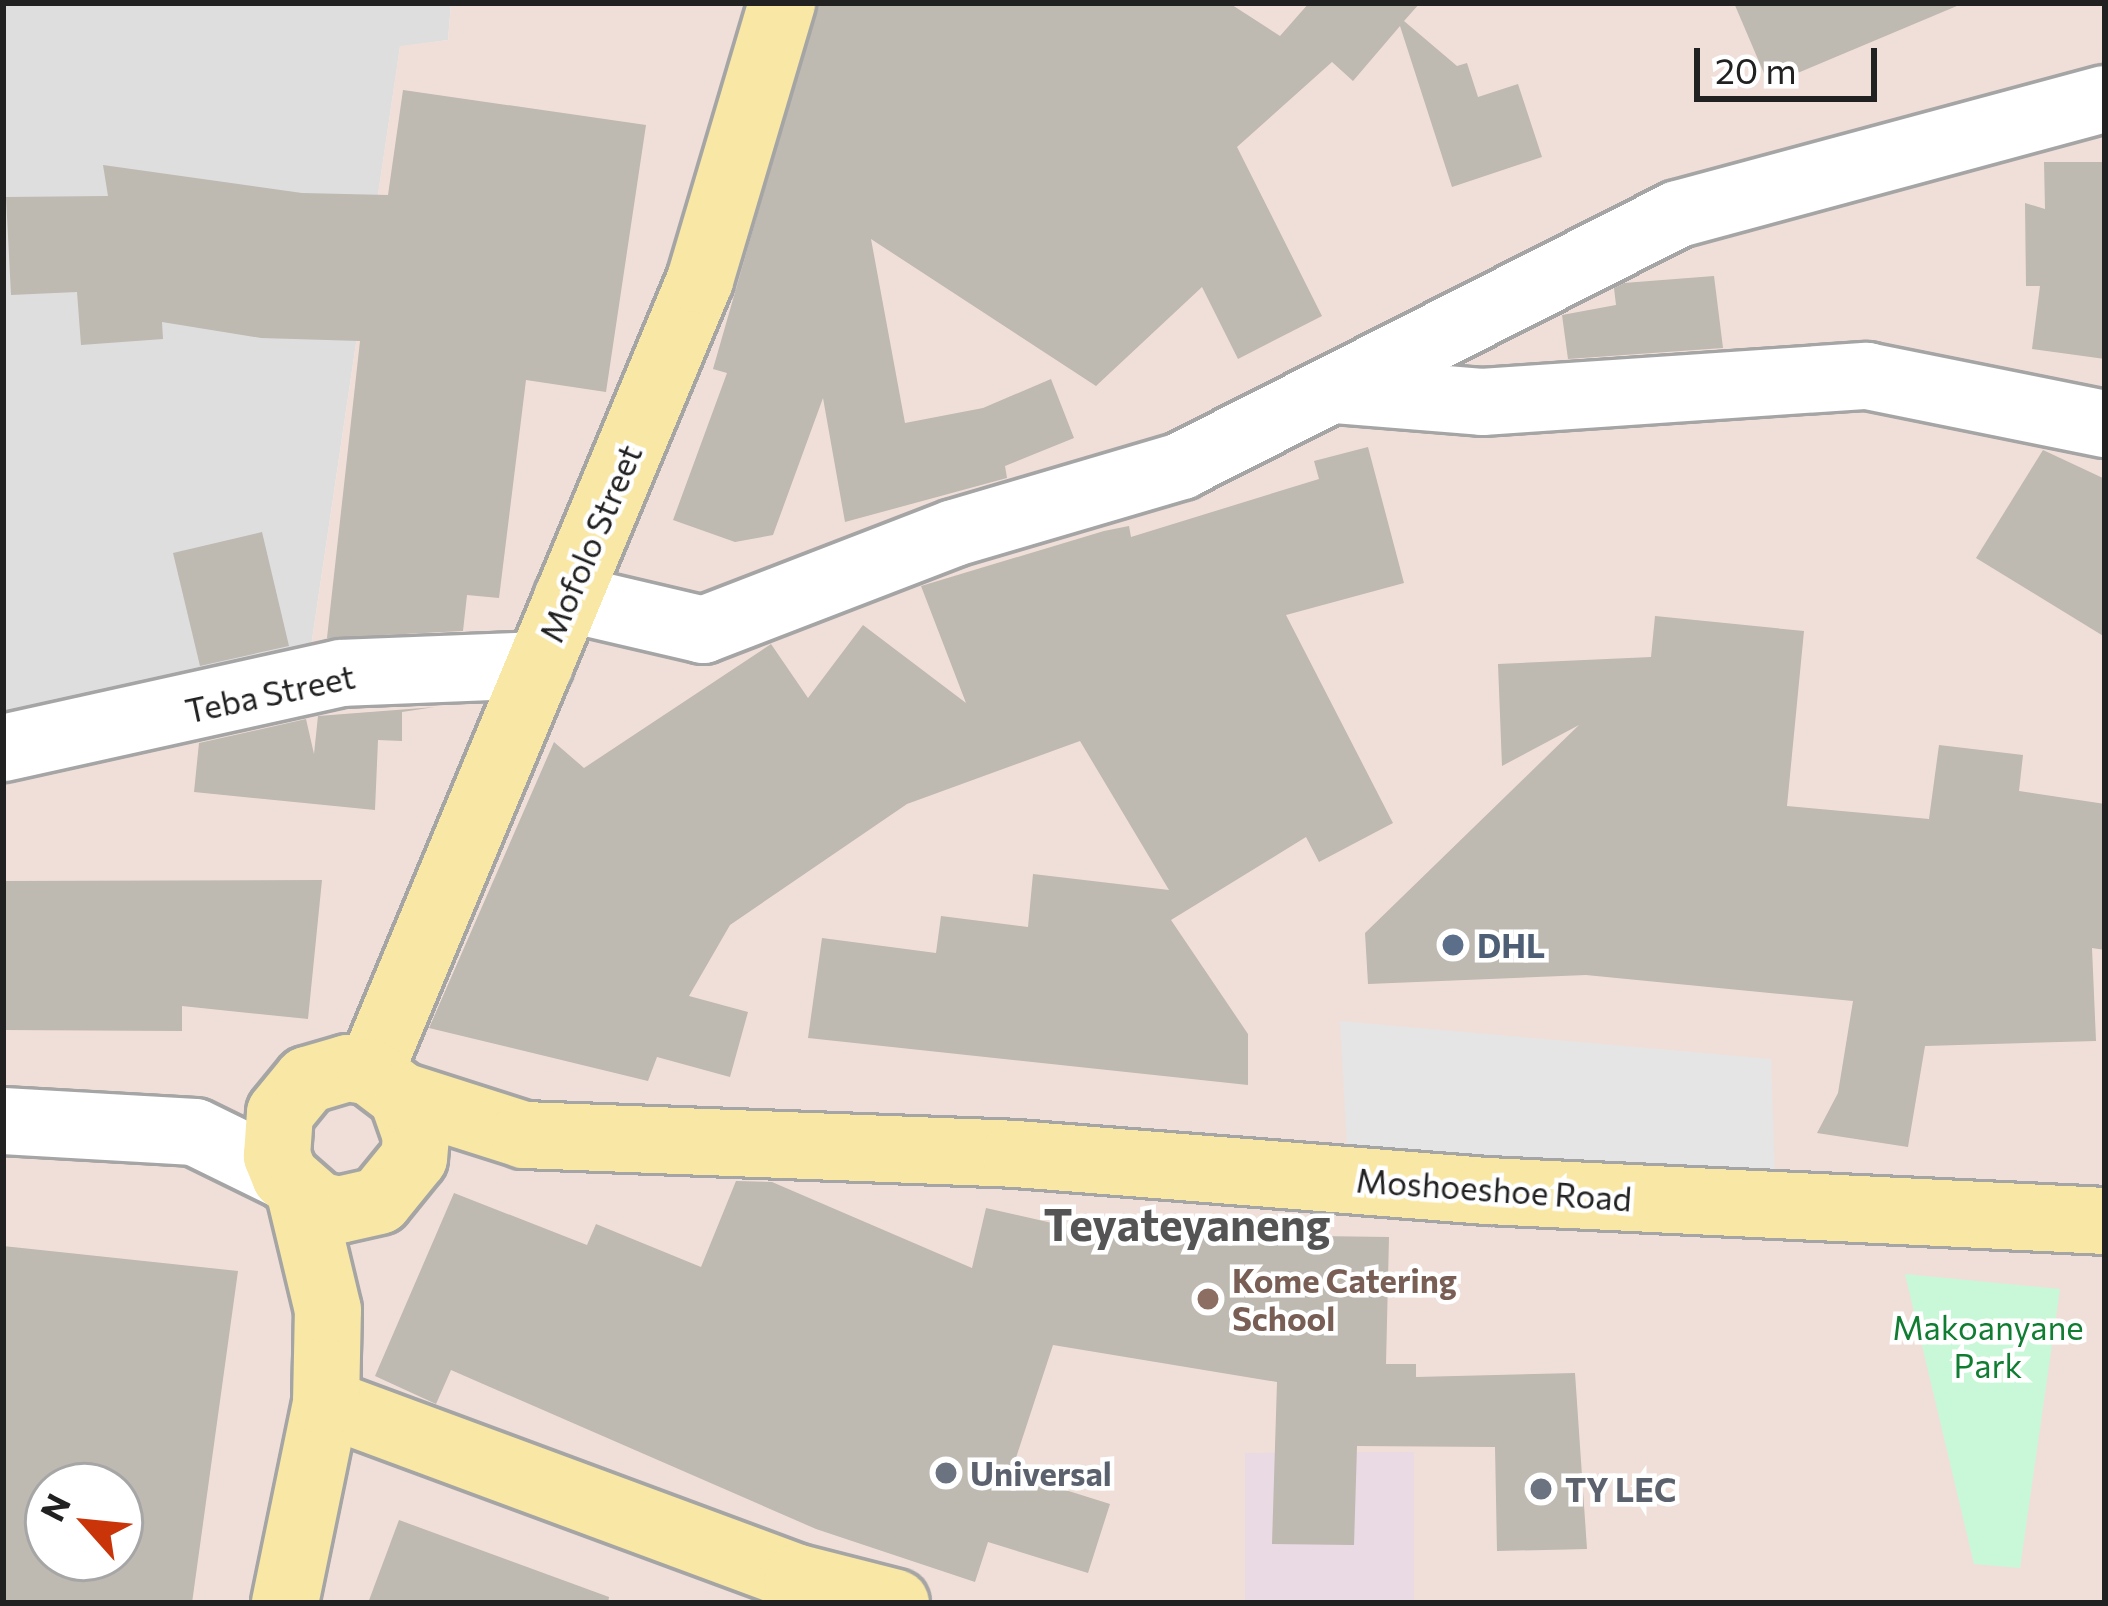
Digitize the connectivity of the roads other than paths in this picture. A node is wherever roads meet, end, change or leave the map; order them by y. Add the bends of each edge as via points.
1 (782, 3) edge
2 (2105, 99) edge
3 (1336, 390) junction
4 (2105, 424) edge
5 (567, 598) junction
6 (540, 665) junction
7 (3, 748) edge
8 (386, 1084) junction
9 (292, 1094) junction
10 (3, 1121) edge
11 (195, 1132) junction
12 (524, 1135) junction
13 (293, 1185) junction
14 (392, 1190) junction
15 (2105, 1221) edge
16 (328, 1310) junction
17 (326, 1403) junction
18 (285, 1603) edge
19 (896, 1603) edge

1 - 5 main road, Mofolo Street via 700,280
2 - 3 street via 1678,214
3 - 4 street via 1482,402 1867,376
3 - 5 street via 1181,466 954,533 703,630
5 - 6 main road, Mofolo Street
6 - 7 street, Teba Street via 341,673
6 - 8 main road, Mofolo Street
8 - 9 main road via 327,1071
8 - 12 main road, Moshoeshoe Road
8 - 14 main road via 416,1136
9 - 11 street
9 - 13 main road via 275,1135
10 - 11 street
11 - 13 street
12 - 14 main road, Moshoeshoe Road
12 - 15 main road, Moshoeshoe Road via 1016,1154 1488,1191
13 - 14 main road via 339,1210
13 - 16 main road
14 - 16 main road
16 - 17 main road
17 - 18 main road
17 - 19 main road via 798,1578

